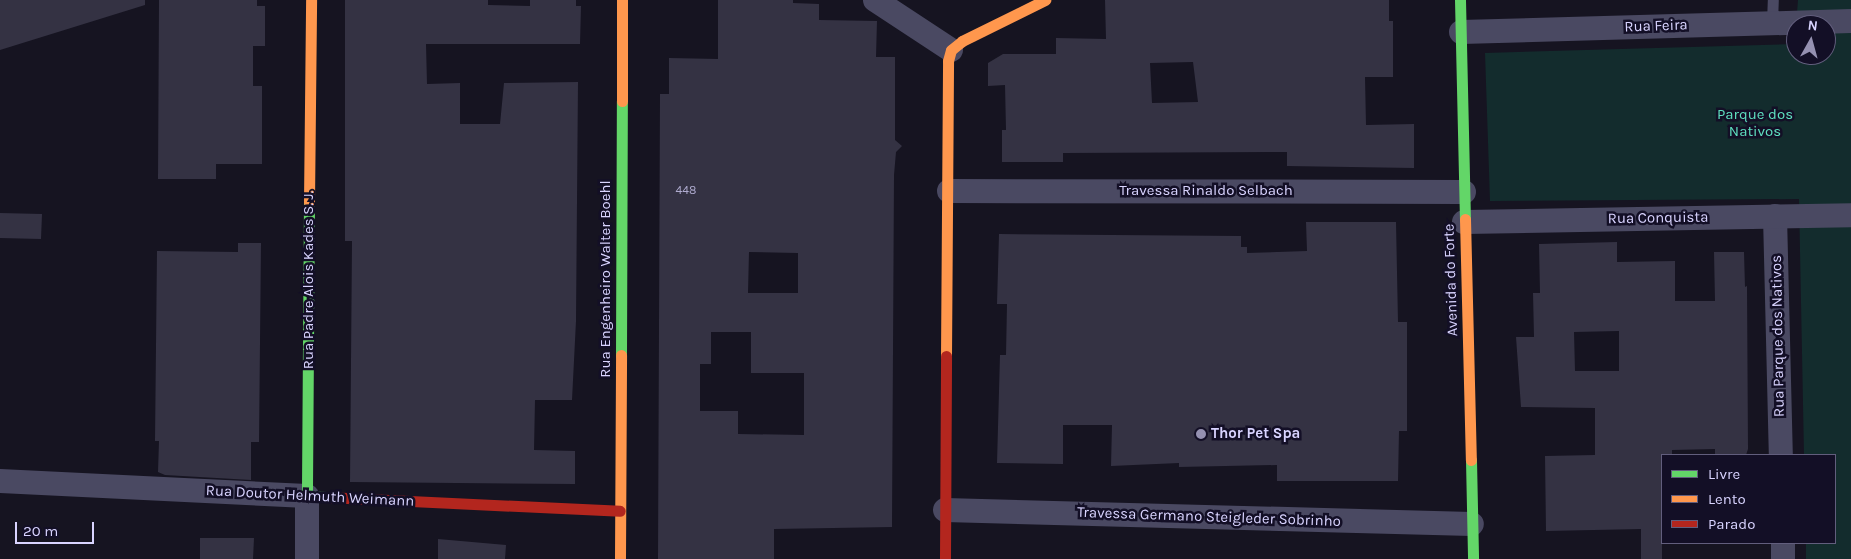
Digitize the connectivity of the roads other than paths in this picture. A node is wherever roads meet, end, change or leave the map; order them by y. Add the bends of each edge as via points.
1 (311, 0) edge
2 (622, 0) edge
3 (875, 0) edge
4 (1045, 0) edge
5 (1460, 0) edge
6 (1772, 12) edge
7 (1851, 21) edge
8 (1461, 32) junction
9 (950, 50) junction
10 (949, 191) junction
11 (1464, 192) junction
12 (1851, 215) edge
13 (1775, 216) junction
14 (1464, 222) junction
15 (1781, 454) edge
16 (0, 481) edge
17 (307, 496) junction
18 (945, 510) junction
19 (620, 511) junction
20 (1472, 524) junction
21 (1783, 544) edge
22 (307, 559) edge
23 (620, 559) edge
24 (945, 559) edge
25 (1473, 559) edge
26 (1783, 559) edge

1 - 17 street, Rua Padre Alois Kades S. J.
2 - 19 street, Rua Engenheiro Walter Boehl
3 - 9 street
4 - 9 street
5 - 8 street, Avenida do Forte
6 - 7 street, Rua Feira
6 - 8 street, Rua Feira
8 - 11 street, Avenida do Forte
9 - 10 street
10 - 11 street, Travessa Rinaldo Selbach
10 - 18 street
11 - 14 street, Avenida do Forte
12 - 13 street, Rua Conquista
13 - 14 street, Rua Conquista
13 - 15 street, Rua Parque dos Nativos
14 - 20 street, Avenida do Forte
16 - 17 street, Rua Doutor Helmuth Weimann
17 - 19 street, Rua Doutor Helmuth Weimann
17 - 22 street, Rua Padre Alois Kades S. J.
18 - 20 street, Travessa Germano Steigleder Sobrinho
18 - 24 street
19 - 23 street, Rua Engenheiro Walter Boehl
20 - 25 street, Avenida do Forte
21 - 26 street

